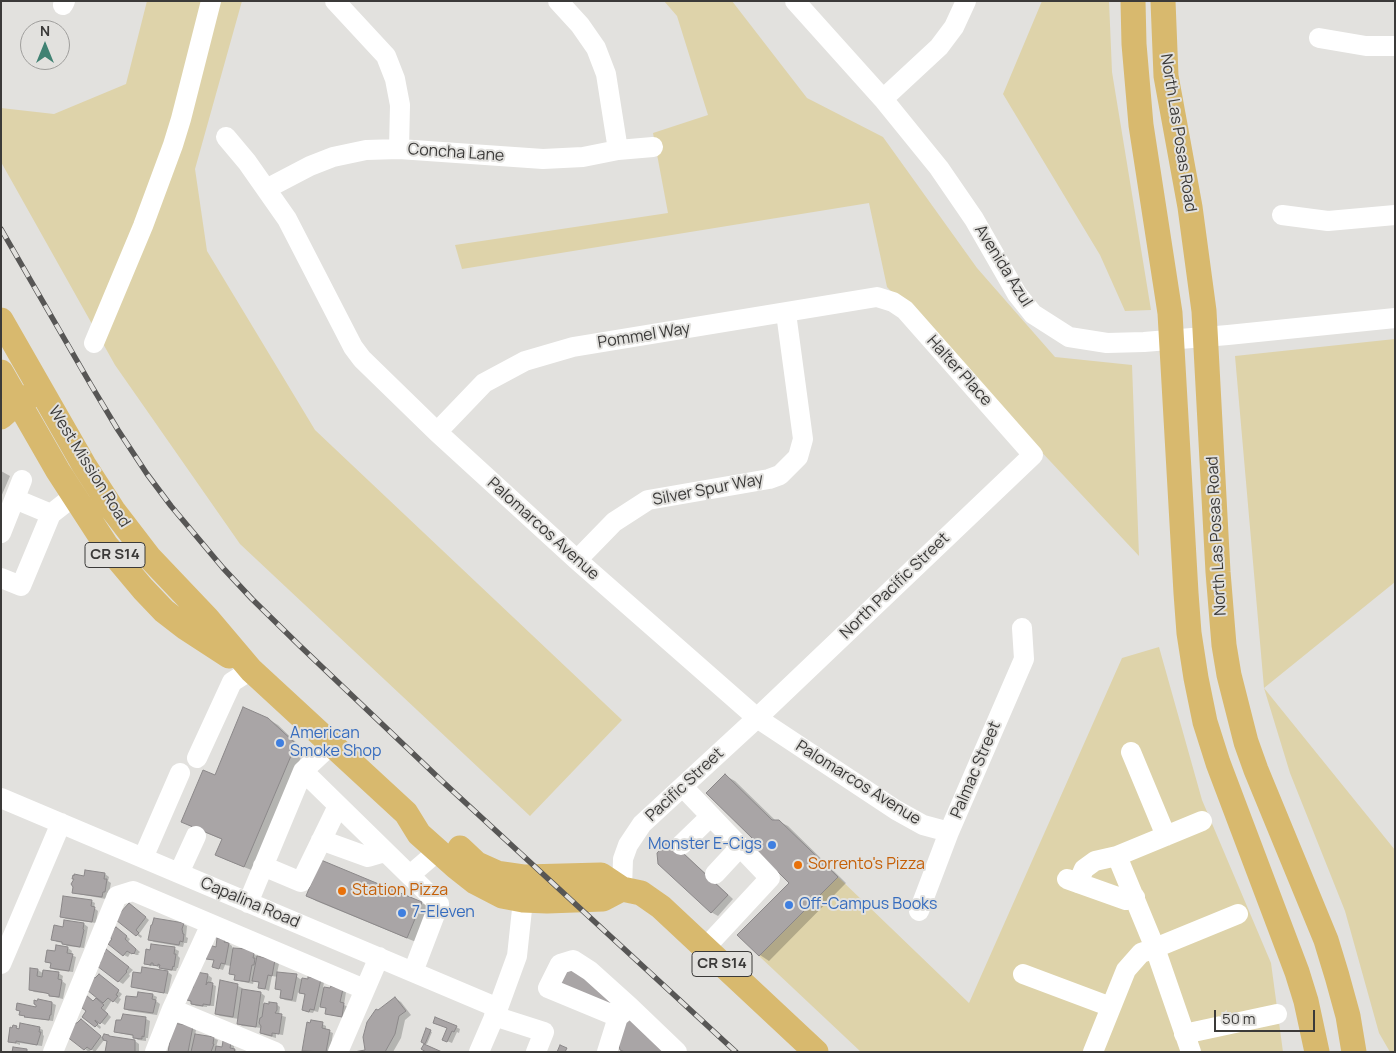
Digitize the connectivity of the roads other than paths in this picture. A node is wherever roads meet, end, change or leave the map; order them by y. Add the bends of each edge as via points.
1 (211, 1) edge
2 (335, 1) edge
3 (558, 1) edge
4 (795, 1) edge
5 (966, 1) edge
6 (1133, 1) edge
7 (1163, 1) edge
8 (1319, 38) dead end
9 (1395, 46) edge
10 (883, 100) junction
11 (226, 137) dead end
12 (653, 147) dead end
13 (399, 149) junction
14 (618, 150) junction
15 (266, 189) junction
16 (1395, 215) edge
17 (1282, 216) dead end
18 (877, 297) joint
19 (786, 313) junction
20 (1385, 319) edge
21 (1, 320) edge
22 (1395, 324) edge
23 (1206, 336) junction
24 (1172, 339) junction
25 (94, 343) dead end
26 (1, 372) edge
27 (40, 390) junction
28 (7, 407) edge
29 (437, 432) junction
30 (1033, 455) joint
31 (22, 480) dead end
32 (74, 496) junction
33 (15, 499) junction
34 (51, 514) junction
35 (1, 533) edge
36 (577, 560) junction
37 (1, 578) edge
38 (1022, 628) dead end
39 (252, 670) junction
40 (757, 718) junction
41 (332, 744) junction
42 (1130, 752) dead end
43 (197, 758) dead end
44 (303, 772) junction
45 (180, 773) dead end
46 (683, 787) junction
47 (1, 798) edge
48 (338, 806) junction
49 (406, 813) junction
50 (711, 816) junction
51 (1202, 821) dead end
52 (61, 823) junction
53 (949, 832) junction
54 (196, 836) dead end
55 (1166, 836) junction
56 (321, 840) junction
57 (681, 845) dead end
58 (740, 847) junction
59 (438, 851) junction
60 (385, 852) junction
61 (1118, 856) junction
62 (142, 858) junction
63 (263, 866) junction
64 (179, 873) junction
65 (715, 874) dead end
66 (410, 875) junction
67 (622, 889) junction
68 (1135, 897) junction
69 (523, 900) junction
70 (248, 902) junction
71 (919, 911) dead end
72 (1238, 914) dead end
73 (211, 924) junction
74 (705, 948) junction
75 (1155, 948) junction
76 (379, 957) junction
77 (1, 964) edge
78 (413, 972) junction
79 (1023, 974) dead end
80 (364, 989) junction
81 (1111, 1007) junction
82 (172, 1009) junction
83 (496, 1012) junction
84 (1277, 1014) dead end
85 (1188, 1043) edge
86 (53, 1052) edge
87 (154, 1052) edge
88 (275, 1052) edge
89 (338, 1052) edge
90 (479, 1052) edge
91 (536, 1052) edge
92 (607, 1052) edge
93 (677, 1052) edge
94 (816, 1052) edge
95 (1092, 1052) edge
96 (1317, 1052) edge
97 (1354, 1052) edge

1 - 25 street via 173,145
2 - 13 street via 386,56 396,78 400,105
3 - 14 street via 596,48 606,74
4 - 10 street, Avenida Azul
5 - 10 street via 954,27 939,47
6 - 24 main road, North Las Posas Road via 1141,124
7 - 23 main road, North Las Posas Road via 1166,76 1190,207
8 - 9 street via 1366,46
10 - 24 street, Avenida Azul via 939,168 1033,314 1069,337 1107,343
11 - 15 street, Palomarcos Avenue
12 - 14 street, Concha Lane
13 - 14 street, Concha Lane via 543,159 583,157
13 - 15 street, Concha Lane via 366,150 333,157
15 - 29 street, Palomarcos Avenue via 286,219 353,347
16 - 17 street via 1328,221
18 - 19 street, Pommel Way
18 - 30 street, Halter Place via 904,310
19 - 29 street, Pommel Way via 573,347 525,361 484,383
19 - 36 street, Silver Spur Way via 803,439 798,458 780,475 768,479 648,500 614,522
20 - 22 street, Avenida Azul
20 - 23 street, Avenida Azul
21 - 27 main road, West Mission Road / CR S14
23 - 24 street, Avenida Azul
23 - 97 main road, North Las Posas Road via 1218,572 1229,675 1256,770 1326,940 1346,1008
24 - 96 main road, North Las Posas Road via 1186,593 1196,678 1218,763 1297,972
26 - 28 main road, West Mission Road / CR S14
27 - 28 main road
27 - 39 main road, West Mission Road / CR S14 via 84,465 137,542
28 - 32 main road, West Mission Road / CR S14
29 - 36 street, Palomarcos Avenue
30 - 40 street, North Pacific Street
31 - 33 street
32 - 34 street
32 - 39 main road, West Mission Road / CR S14 via 106,545 164,611
33 - 34 street
33 - 35 street
34 - 37 street via 20,586
36 - 40 street, Palomarcos Avenue
38 - 53 street, Palmac Street via 1024,659
39 - 41 main road, West Mission Road / CR S14
39 - 43 street via 232,682
40 - 46 street, Pacific Street
40 - 53 street, Palomarcos Avenue via 896,810 923,825
41 - 44 street
41 - 49 main road, West Mission Road / CR S14
42 - 55 street
44 - 48 street
44 - 63 street
45 - 62 street
46 - 50 street
46 - 67 street, Pacific Street via 642,824 628,845 623,859
47 - 52 street, Capalina Road
48 - 56 street
48 - 60 street
49 - 59 main road, West Mission Road / CR S14 via 419,834
49 - 67 main road, West Mission Road / CR S14 via 433,824 477,864 497,872 526,877 601,876
50 - 57 street
50 - 58 street
51 - 55 street
52 - 62 street, Capalina Road
52 - 77 street
53 - 71 street, Palmac Street
54 - 64 street
55 - 61 street
56 - 60 street via 368,856
56 - 63 street via 301,882
58 - 65 street
58 - 74 street via 770,878
59 - 66 street
59 - 69 main road, West Mission Road / CR S14 via 475,882 502,896
60 - 66 street
61 - 68 street
61 - 68 street via 1095,860 1072,881 1126,900
62 - 64 street, Capalina Road
63 - 70 street
64 - 70 street, Capalina Road
66 - 78 street via 440,904
67 - 69 main road, West Mission Road / CR S14 via 603,899
67 - 74 main road, West Mission Road / CR S14 via 641,893
68 - 75 street
69 - 83 street via 517,956
70 - 76 street, Capalina Road
72 - 75 street
73 - 80 street
73 - 82 street
73 - 86 street via 133,891 117,896
74 - 94 main road, West Mission Road / CR S14
75 - 81 street via 1141,953 1126,970
75 - 85 street
76 - 78 street, Capalina Road
76 - 80 street
78 - 83 street, Capalina Road
79 - 81 street
80 - 89 street
81 - 95 street
82 - 87 street
82 - 88 street
83 - 90 street
83 - 91 street, Capalina Road via 544,1032
84 - 85 street
92 - 93 street via 624,1012

